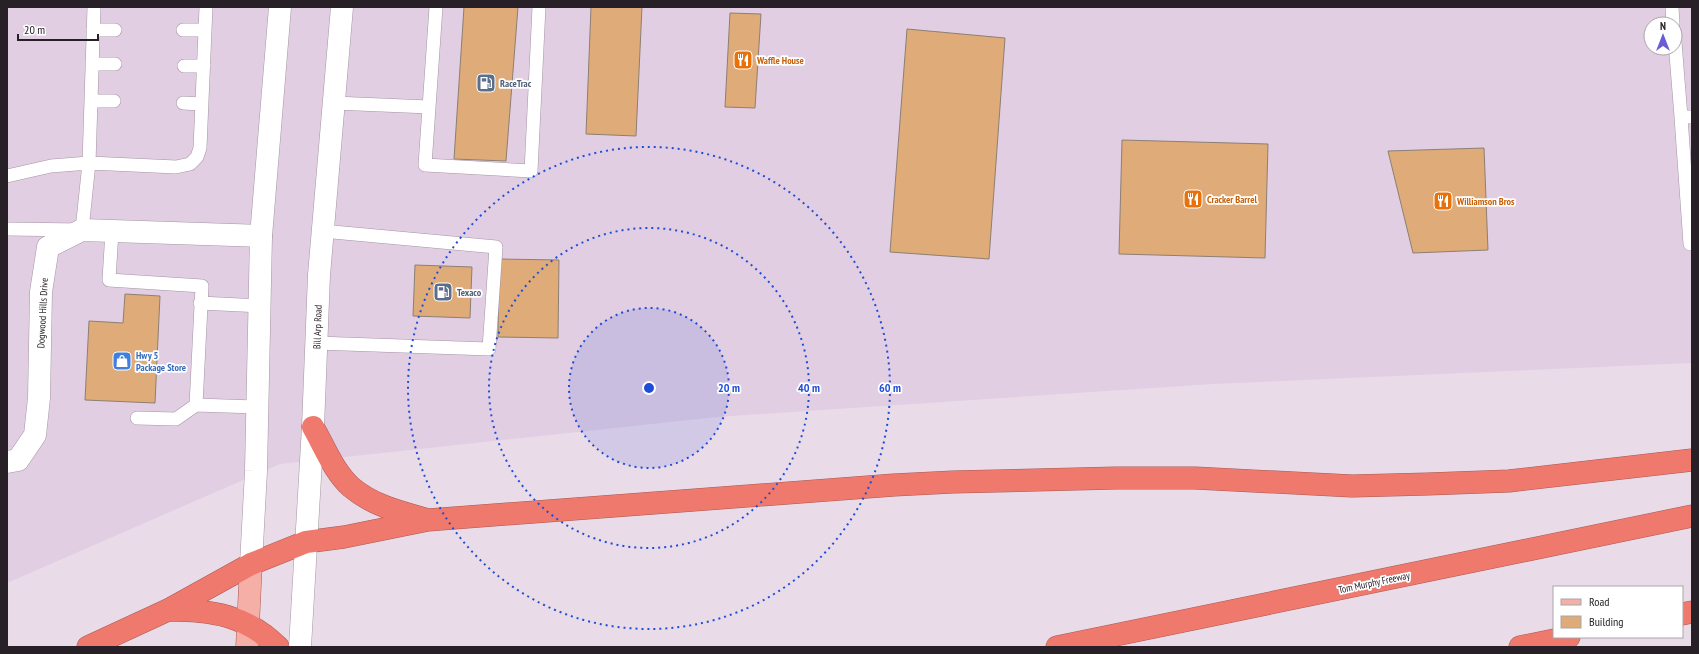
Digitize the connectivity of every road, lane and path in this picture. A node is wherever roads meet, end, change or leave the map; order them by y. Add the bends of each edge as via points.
1 (94, 7) edge
2 (206, 7) edge
3 (280, 7) edge
4 (342, 7) edge
5 (436, 7) edge
6 (539, 7) edge
7 (93, 30) junction
8 (115, 30) dead end
9 (183, 30) dead end
10 (205, 30) junction
11 (1677, 56) edge
12 (92, 64) junction
13 (115, 64) dead end
14 (184, 66) dead end
15 (204, 66) junction
16 (91, 101) junction
17 (114, 101) dead end
18 (183, 103) dead end
19 (334, 103) junction
20 (202, 104) junction
21 (429, 106) junction
22 (1687, 117) edge
23 (89, 163) junction
24 (7, 176) edge
25 (7, 229) edge
26 (82, 230) junction
27 (112, 231) junction
28 (322, 231) junction
29 (261, 236) junction
30 (1690, 244) dead end
31 (200, 303) junction
32 (259, 306) junction
33 (316, 343) junction
34 (196, 405) junction
35 (257, 407) junction
36 (137, 418) dead end
37 (313, 427) junction
38 (1692, 460) edge
39 (7, 462) edge
40 (1692, 516) edge
41 (428, 520) junction
42 (306, 542) junction
43 (251, 564) junction
44 (168, 610) junction
45 (248, 624) junction
46 (1564, 638) edge
47 (88, 647) edge
48 (247, 647) edge
49 (278, 647) edge
50 (300, 647) edge
51 (1057, 647) edge
52 (1520, 647) edge

1 - 7 lane
2 - 10 lane
3 - 29 main road
4 - 19 main road, Bill Arp Road
5 - 21 lane
6 - 21 lane via 531,171 425,165
7 - 8 lane
7 - 12 lane
9 - 10 lane
10 - 15 lane
11 - 22 lane
12 - 13 lane
12 - 16 lane
14 - 15 lane
15 - 20 lane
16 - 17 lane
16 - 23 lane
18 - 20 lane
19 - 21 lane
19 - 28 main road, Bill Arp Road
20 - 23 lane via 200,148 197,157 190,164 176,168
22 - 30 lane
23 - 24 lane via 51,166
23 - 26 lane
25 - 26 lane
26 - 27 main road, Dogwood Hills Drive
26 - 39 main road, Dogwood Hills Drive via 48,247 41,292 39,398 35,435 18,460
27 - 29 main road, Dogwood Hills Drive
27 - 31 lane via 109,280 202,286
28 - 33 main road, Bill Arp Road
28 - 33 lane via 496,247 489,349
29 - 32 main road
31 - 32 lane
31 - 34 lane
32 - 35 main road
33 - 37 main road, Bill Arp Road
34 - 35 lane
34 - 36 lane via 176,419
35 - 43 main road
37 - 41 highway via 336,467 351,486 371,501
37 - 42 main road, Bill Arp Road
38 - 41 highway via 1509,481 1428,484 1352,486 1195,478 938,482
40 - 51 highway, Tom Murphy Freeway
41 - 42 highway
42 - 43 highway
42 - 50 main road, Bill Arp Road
43 - 44 highway
43 - 45 main road
44 - 45 highway via 210,612
44 - 47 highway
45 - 48 main road
45 - 49 highway via 266,634
46 - 52 highway

